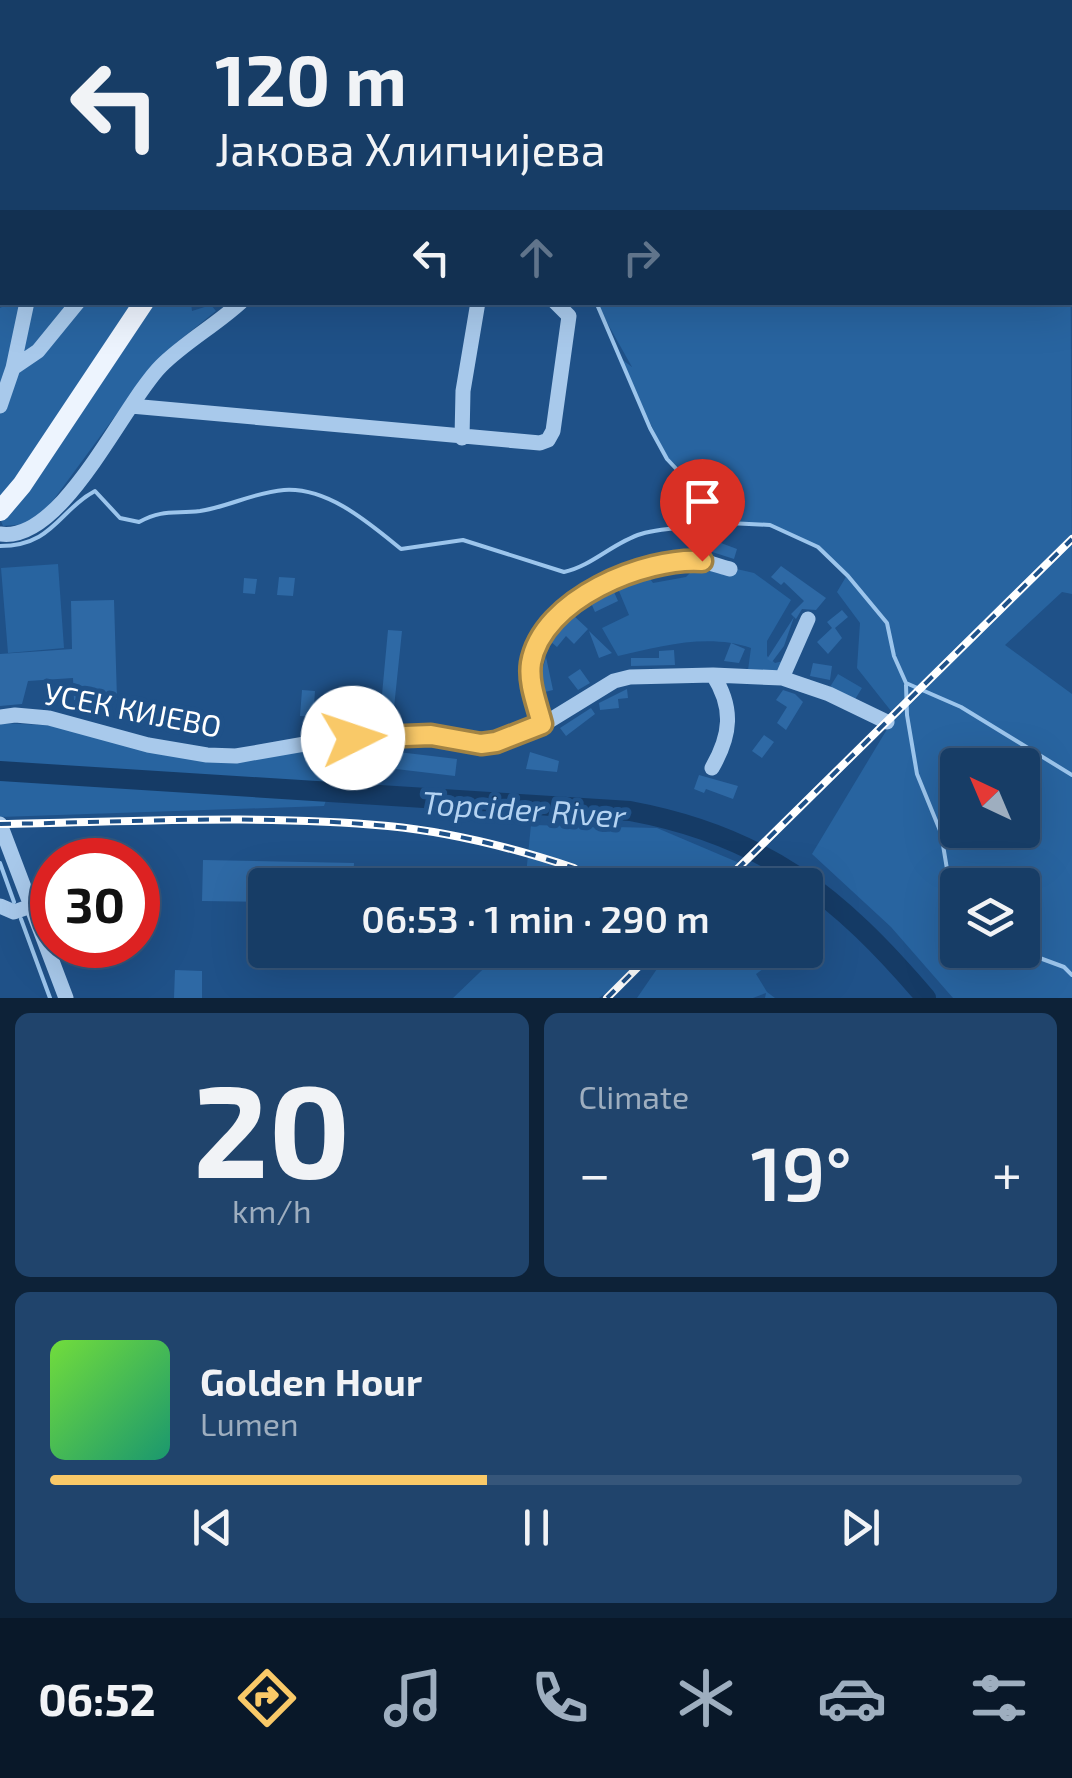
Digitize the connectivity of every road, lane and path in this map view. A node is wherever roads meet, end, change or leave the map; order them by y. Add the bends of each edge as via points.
1 (26, 305) edge
2 (76, 305) edge
3 (142, 305) edge
4 (237, 305) edge
5 (477, 305) edge
6 (558, 305) edge
7 (13, 368) junction
8 (0, 406) edge
9 (132, 406) junction
10 (462, 438) junction
11 (0, 511) edge
12 (0, 534) edge
13 (730, 570) dead end
14 (808, 619) dead end
15 (712, 675) junction
16 (782, 678) junction
17 (0, 718) edge
18 (887, 722) dead end
19 (542, 724) junction
20 (712, 768) dead end
21 (0, 824) edge
22 (30, 903) edge
23 (0, 906) edge
24 (30, 906) edge
25 (55, 968) edge
26 (66, 998) edge

1 - 7 street
2 - 7 street via 38,351
3 - 11 main road
4 - 9 street via 162,365
5 - 10 street via 462,391
6 - 10 street via 569,316 548,440
7 - 8 street
9 - 10 street
9 - 12 street via 50,514 20,534
13 - 19 street via 702,561 657,564 568,604 550,623 530,666
14 - 16 street
15 - 16 street, УСЕК КИЈЕВО
15 - 19 street, УСЕК КИЈЕВО via 614,680
15 - 20 street via 729,713 729,732
16 - 18 street, УСЕК КИЈЕВО
17 - 19 street, УСЕК КИЈЕВО via 49,718 148,746 236,756 406,734 481,744
21 - 22 street
23 - 24 street via 14,912
25 - 26 street

